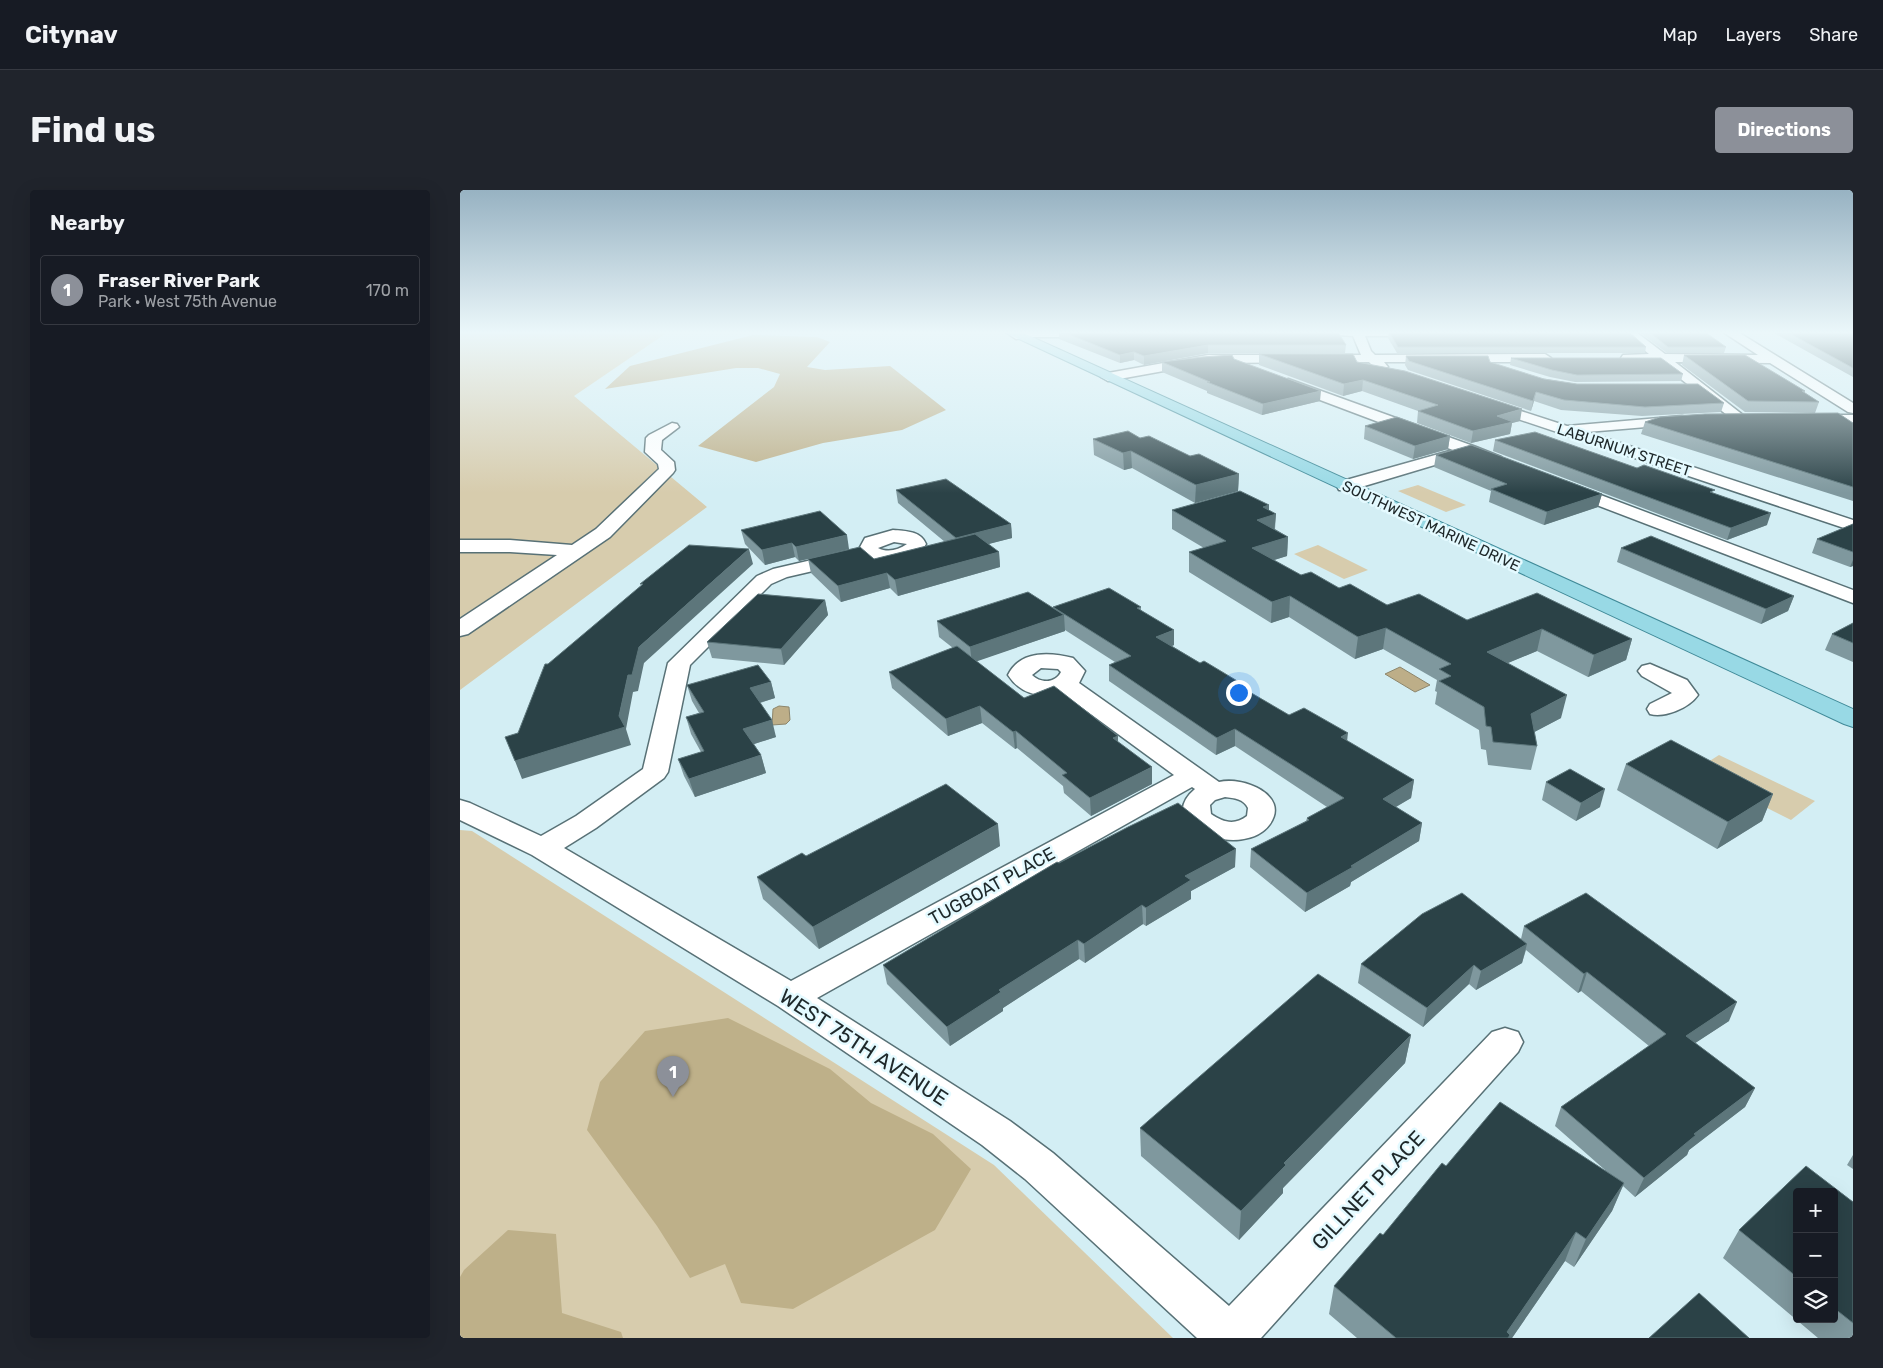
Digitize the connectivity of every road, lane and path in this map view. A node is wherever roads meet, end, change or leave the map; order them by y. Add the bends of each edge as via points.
1 (1127, 386) edge
2 (1295, 386) edge
3 (1815, 386) edge
4 (1679, 387) edge
5 (1698, 387) joint
6 (1475, 400) edge
7 (1853, 409) edge
8 (1699, 419) edge
9 (1715, 419) edge
10 (1741, 419) junction
11 (1760, 419) edge
12 (1797, 419) edge
13 (1853, 419) edge
14 (672, 427) dead end
15 (1563, 430) junction
16 (1535, 435) edge
17 (1497, 443) edge
18 (1470, 450) junction
19 (1513, 467) edge
20 (1550, 481) edge
21 (1345, 486) junction
22 (1853, 526) edge
23 (460, 546) edge
24 (574, 551) junction
25 (870, 552) dead end
26 (1853, 597) edge
27 (460, 629) edge
28 (1650, 671) dead end
29 (1064, 684) dead end
30 (1658, 710) dead end
31 (1853, 719) edge
32 (460, 809) edge
33 (542, 848) junction
34 (790, 997) junction
35 (1505, 1042) dead end
36 (1231, 1338) edge

1 - 21 main road, SOUTHWEST MARINE DRIVE
2 - 18 street
3 - 7 street
4 - 5 street
5 - 10 street
6 - 15 street, LABURNUM STREET
8 - 15 street
9 - 10 street
10 - 11 street
12 - 13 street
14 - 24 street via 654,438 653,452 666,462 667,470 603,533
15 - 16 street
15 - 22 street, LABURNUM STREET
17 - 18 street
18 - 19 street
18 - 21 street
20 - 26 street
21 - 31 main road, SOUTHWEST MARINE DRIVE
23 - 24 street
24 - 27 street
25 - 33 street via 780,573 764,580 679,663 655,772 586,822
28 - 30 street via 1679,685 1686,695
29 - 34 street, TUGBOAT PLACE via 1204,783
32 - 33 street, WEST 75TH AVENUE
33 - 34 street, WEST 75TH AVENUE
34 - 36 street, WEST 75TH AVENUE via 996,1133 1040,1166
35 - 36 street, GILLNET PLACE

